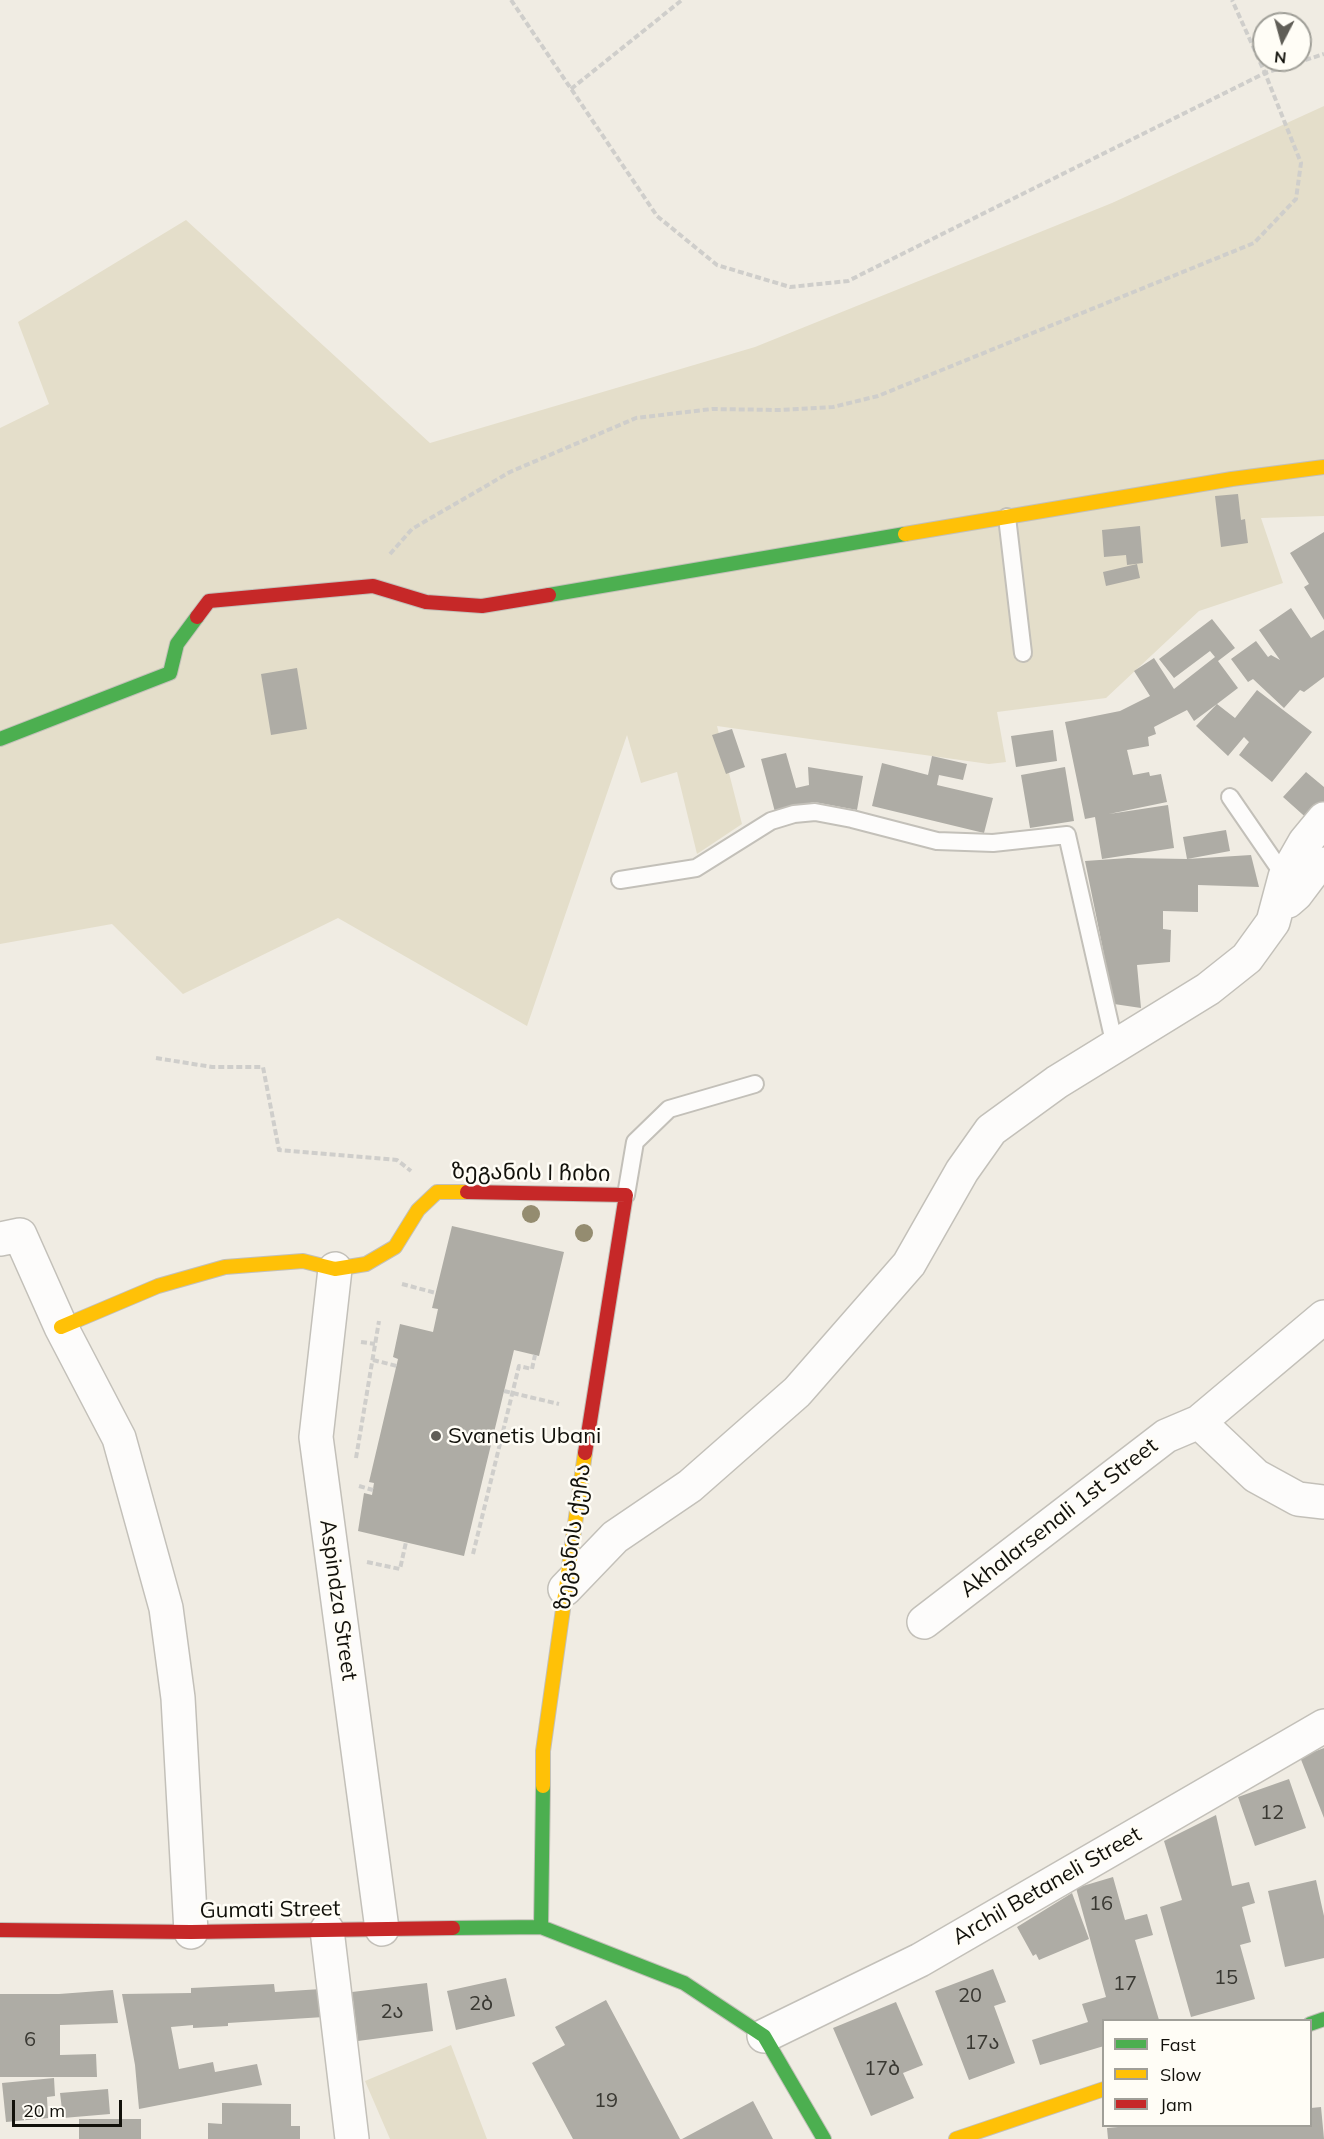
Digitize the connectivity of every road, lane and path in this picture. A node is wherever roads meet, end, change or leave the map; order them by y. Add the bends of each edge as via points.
1 (511, 0) edge
2 (682, 0) edge
3 (1232, 0) edge
4 (1324, 54) edge
5 (1265, 73) junction
6 (571, 88) junction
7 (1324, 467) edge
8 (1008, 517) junction
9 (374, 586) junction
10 (1023, 653) dead end
11 (0, 739) edge
12 (1230, 797) dead end
13 (1324, 819) edge
14 (1324, 864) edge
15 (1285, 877) junction
16 (620, 880) dead end
17 (1276, 910) junction
18 (1115, 1046) junction
19 (156, 1058) dead end
20 (755, 1084) dead end
21 (437, 1192) junction
22 (627, 1195) junction
23 (0, 1239) edge
24 (335, 1269) junction
25 (401, 1284) dead end
26 (436, 1293) dead end
27 (1324, 1317) edge
28 (379, 1321) dead end
29 (61, 1327) junction
30 (535, 1355) dead end
31 (373, 1360) junction
32 (397, 1366) dead end
33 (504, 1391) dead end
34 (513, 1393) junction
35 (541, 1400) dead end
36 (1199, 1422) junction
37 (356, 1463) dead end
38 (352, 1485) dead end
39 (373, 1490) dead end
40 (1324, 1502) edge
41 (406, 1542) dead end
42 (473, 1554) dead end
43 (366, 1562) dead end
44 (565, 1589) junction
45 (924, 1622) dead end
46 (1324, 1726) edge
47 (541, 1927) junction
48 (382, 1929) junction
49 (0, 1930) edge
50 (327, 1930) junction
51 (191, 1932) junction
52 (764, 2036) junction
53 (1102, 2090) edge
54 (352, 2139) edge
55 (825, 2139) edge
56 (956, 2139) edge

1 - 6 path
2 - 6 path
3 - 5 path
4 - 5 path
5 - 6 path via 848,281 790,287 717,265 657,216
5 - 9 path via 1301,164 1296,199 1254,243 878,396 833,407 712,409 636,418 510,472 412,529 392,552
7 - 8 street
8 - 9 street via 482,606 426,602
8 - 10 lane
9 - 11 street via 209,601 177,644 170,673
12 - 15 lane
13 - 15 street
14 - 17 street
15 - 17 street
16 - 18 lane via 696,868 771,821 794,813 843,817 938,841 993,843 1067,835
17 - 18 street via 1273,922 1247,958 1208,989
18 - 44 street via 991,1130 962,1171 909,1264 797,1392 690,1486 615,1537
19 - 21 path, ზეგანის I ჩიხი via 212,1067 263,1067 279,1150 397,1160
20 - 22 lane, ზეგანის ქუჩა via 669,1108 635,1142
21 - 22 street, ზეგანის I ჩიხი
21 - 24 street via 418,1210 395,1247 366,1264
22 - 44 street, ზეგანის ქუჩა
23 - 29 street via 20,1235
24 - 29 street via 303,1261 225,1267 158,1286
24 - 48 street, Aspindza Street via 316,1437
25 - 26 path
27 - 36 street, Akhalarsenali 1st Street
28 - 31 path
29 - 51 street via 119,1438 166,1608 178,1698
30 - 34 path via 532,1369 519,1366
31 - 32 path
31 - 37 path
33 - 34 path
34 - 35 path
34 - 42 path
36 - 40 street via 1256,1476 1298,1499
36 - 45 street, Akhalarsenali 1st Street via 1166,1436
38 - 39 path
41 - 43 path via 400,1569
44 - 47 street, ზეგანის ქუჩა via 543,1751
46 - 52 street, Archil Betaneli Street via 920,1960
47 - 48 street, Gumati Street
47 - 52 street via 684,1983
48 - 50 street, Gumati Street
49 - 51 street, Gumati Street
50 - 51 street, Gumati Street
50 - 54 street
52 - 55 street
53 - 56 street

